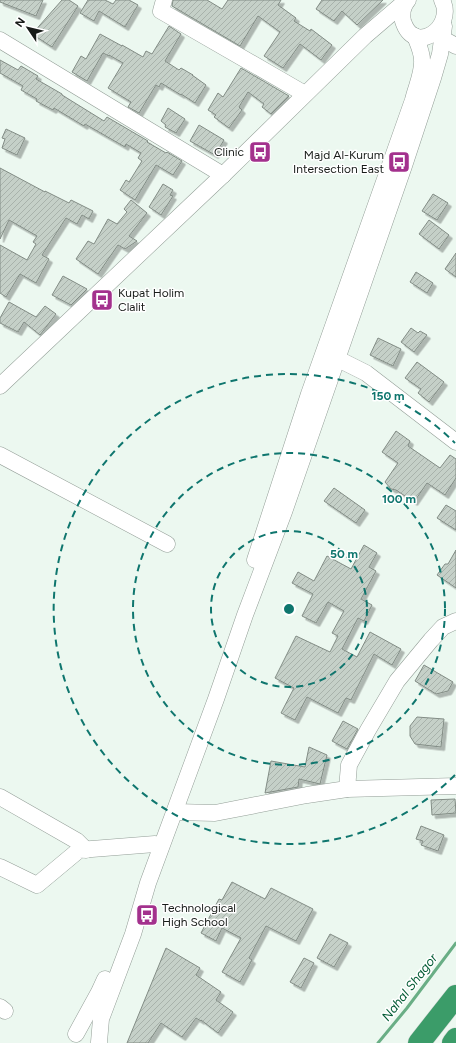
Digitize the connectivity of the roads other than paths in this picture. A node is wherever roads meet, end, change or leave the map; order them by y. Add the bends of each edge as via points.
1 (164, 0) edge
2 (407, 0) edge
3 (442, 0) edge
4 (455, 0) edge
5 (411, 32) junction
6 (448, 32) edge
7 (365, 36) junction
8 (0, 40) edge
9 (305, 94) junction
10 (223, 175) junction
11 (338, 359) junction
12 (0, 386) edge
13 (456, 442) edge
14 (0, 455) edge
15 (167, 544) dead end
16 (456, 621) edge
17 (456, 786) edge
18 (347, 789) junction
19 (0, 797) edge
20 (175, 812) junction
21 (155, 844) junction
22 (86, 850) junction
23 (0, 867) edge
24 (456, 996) edge
25 (70, 1038) edge
26 (456, 1039) edge
27 (100, 1043) edge
28 (419, 1043) edge
29 (453, 1043) edge

1 - 9 street via 162,11
2 - 5 street via 402,10 402,18 404,25
2 - 7 street
3 - 6 street via 447,9
4 - 6 street
5 - 6 street via 423,38
5 - 7 street via 394,28
5 - 21 street via 421,51 422,60 413,100 309,394 197,733
6 - 11 street
7 - 9 street
8 - 10 street
9 - 10 street
10 - 12 street
11 - 13 street via 366,373
11 - 20 street
14 - 15 street
16 - 18 street via 443,627 397,681 349,765
17 - 18 street
18 - 20 street via 214,813
19 - 22 street via 77,841
20 - 27 street via 101,1019
21 - 22 street
21 - 25 street via 120,947 99,992
22 - 23 street via 80,850 37,885
24 - 28 highway
25 - 27 street via 83,1033 90,1034
26 - 29 highway

